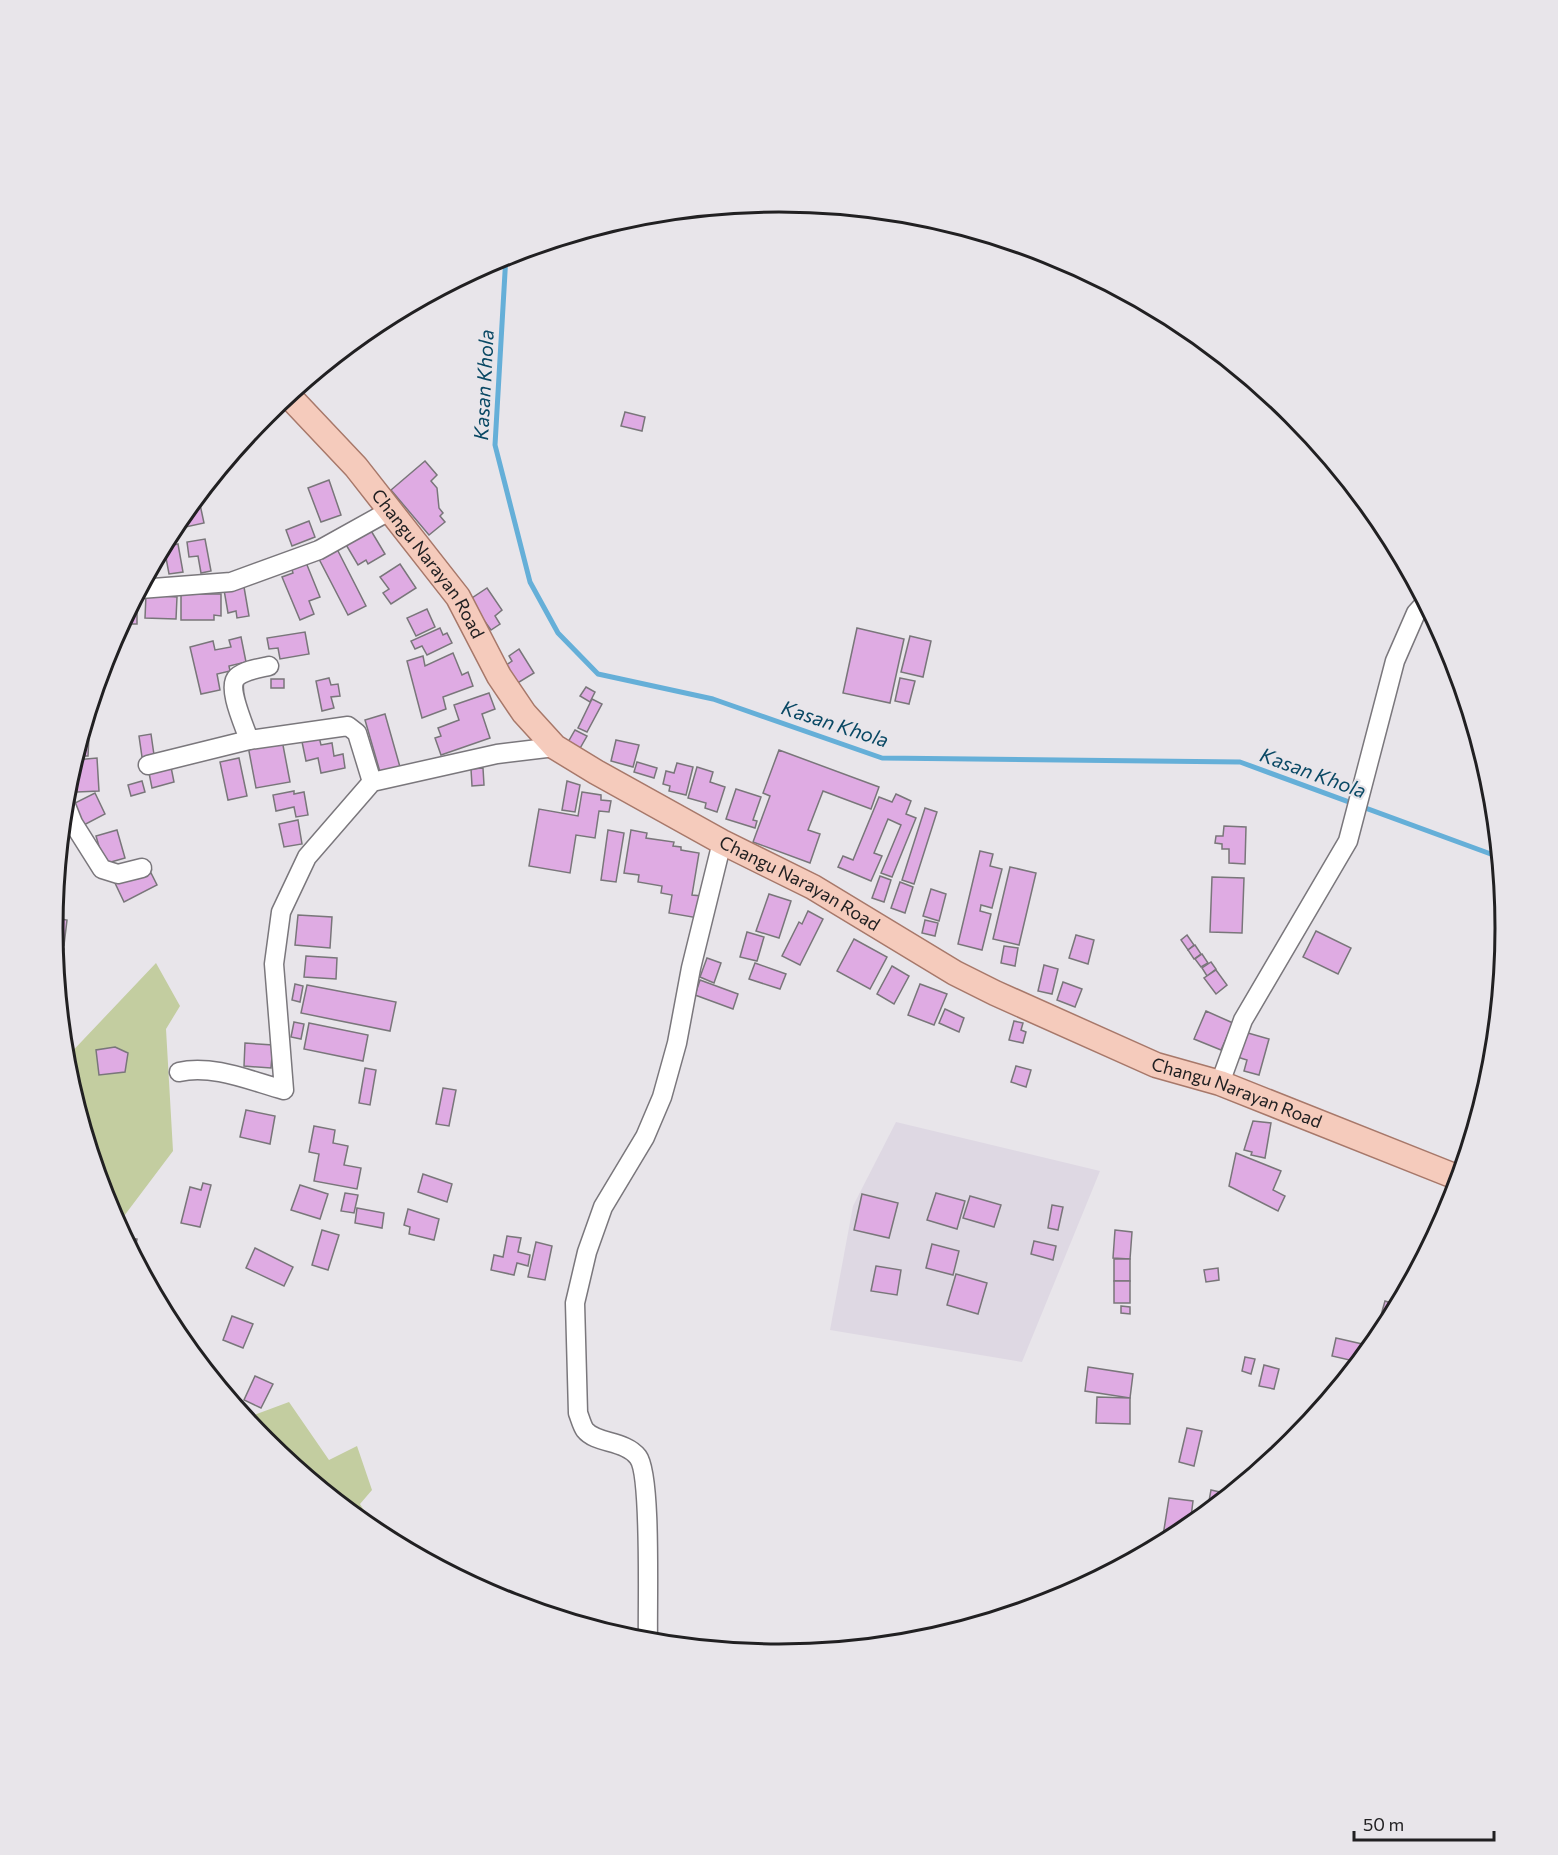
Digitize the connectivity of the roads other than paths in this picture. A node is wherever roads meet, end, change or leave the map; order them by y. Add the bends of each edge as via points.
1 (294, 401) edge
2 (391, 510) junction
3 (149, 588) edge
4 (1420, 609) edge
5 (269, 666) dead end
6 (249, 740) junction
7 (555, 747) junction
8 (148, 765) dead end
9 (372, 782) junction
10 (72, 819) edge
11 (722, 842) junction
12 (142, 868) dead end
13 (179, 1072) dead end
14 (1220, 1083) junction
15 (1451, 1175) edge
16 (648, 1631) edge

1 - 2 main road, Changu Narayan Road
2 - 3 street via 319,550 231,582
2 - 7 main road, Changu Narayan Road via 458,597 524,713
4 - 14 street via 1395,661 1348,841 1243,1020
5 - 6 street via 239,674 234,680 232,690
6 - 8 street
6 - 9 street via 348,726 357,733
7 - 9 street via 448,764
7 - 11 main road, Changu Narayan Road
9 - 13 street via 307,857 281,912 274,964 284,1090 231,1075 192,1069
10 - 12 street via 102,869 118,874
11 - 14 main road, Changu Narayan Road via 813,887 995,993 1156,1065
11 - 16 street via 662,1097 645,1137 603,1207 575,1303 578,1413 585,1430 629,1449 639,1458 643,1473
14 - 15 main road, Changu Narayan Road

